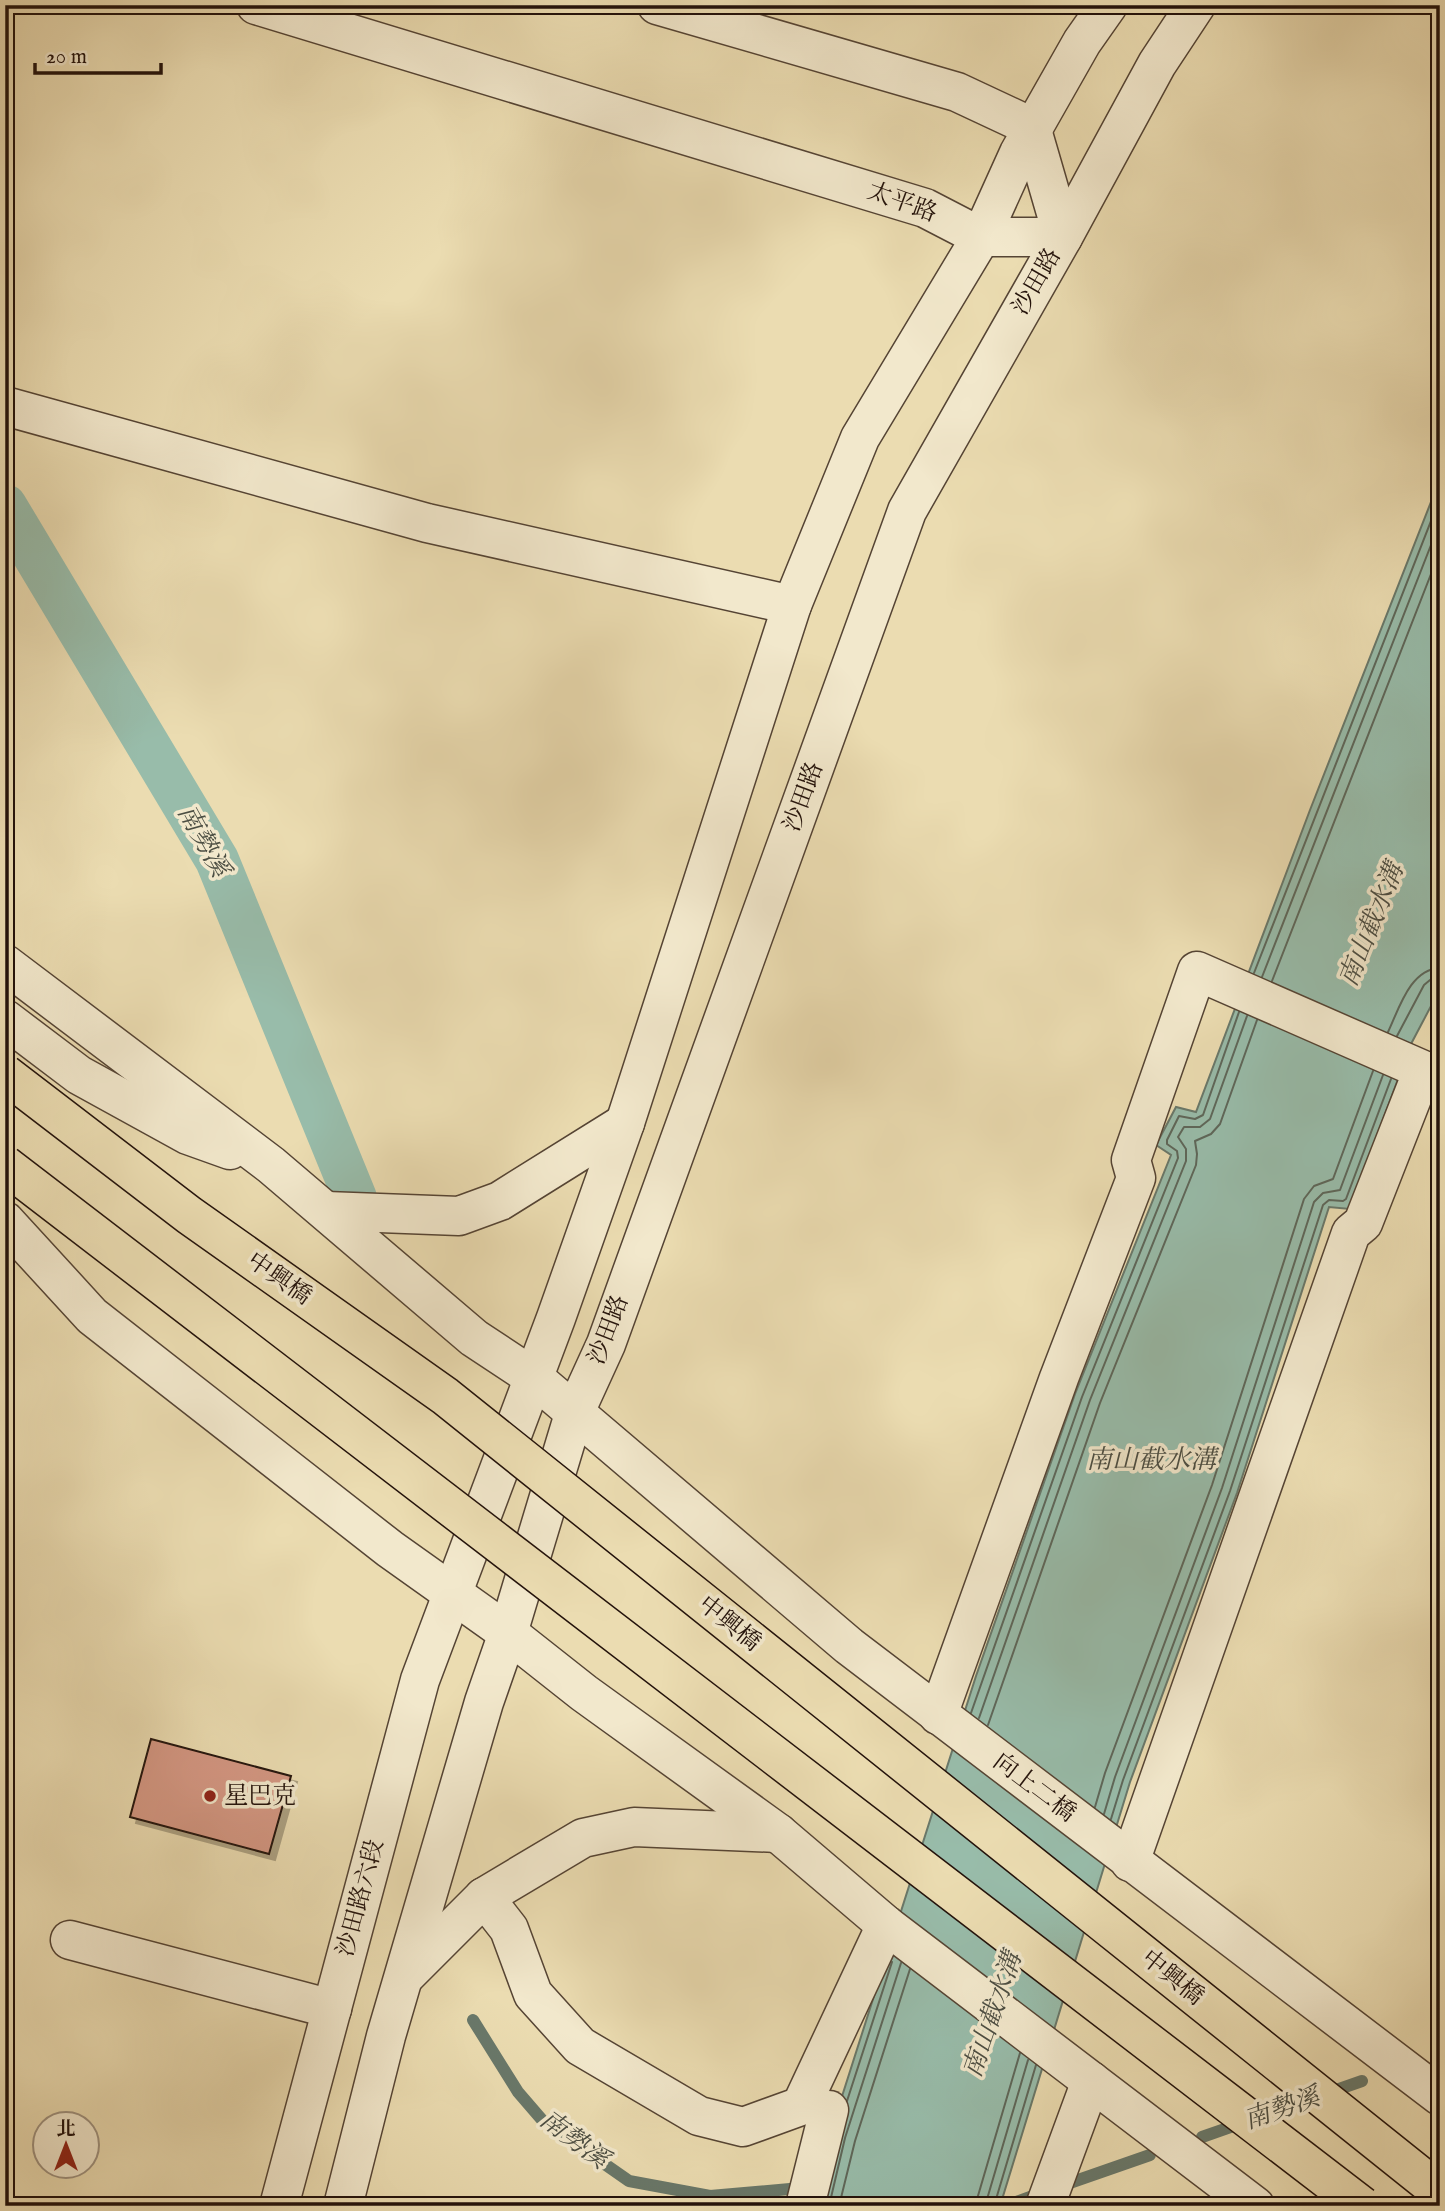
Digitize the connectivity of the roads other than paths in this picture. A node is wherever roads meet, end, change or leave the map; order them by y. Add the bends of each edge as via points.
1 (256, 5) edge
2 (657, 5) edge
3 (1108, 5) edge
4 (1196, 5) edge
5 (1032, 130) junction
6 (981, 237) junction
7 (1063, 237) junction
8 (5, 406) edge
9 (792, 605) junction
10 (5, 964) edge
11 (5, 1019) edge
12 (5, 1073) edge
13 (625, 1123) junction
14 (5, 1165) edge
15 (271, 1165) junction
16 (327, 1211) junction
17 (5, 1221) edge
18 (5, 1258) edge
19 (165, 1373) junction
20 (533, 1377) junction
21 (574, 1414) junction
22 (452, 1593) junction
23 (508, 1633) junction
24 (938, 1715) junction
25 (778, 1833) junction
26 (1130, 1861) junction
27 (484, 1897) junction
28 (886, 1925) junction
29 (70, 1940) dead end
30 (404, 1978) junction
31 (332, 2009) junction
32 (1090, 2082) junction
33 (1440, 2096) edge
34 (829, 2110) dead end
35 (1440, 2192) edge
36 (279, 2206) edge
37 (343, 2206) edge
38 (804, 2206) edge
39 (1045, 2206) edge
40 (1255, 2206) edge
41 (1362, 2206) edge

1 - 6 street, 太平路 via 925,208
2 - 5 street via 957,92
3 - 5 street
4 - 7 street, 沙田路 via 1157,64
5 - 6 street
5 - 7 street
6 - 7 street, 太平路
6 - 9 street via 860,438
7 - 21 street, 沙田路 via 907,511 606,1344
8 - 9 street via 427,523
9 - 13 street
10 - 15 street, 向上二橋
11 - 15 street via 79,1075 188,1135
12 - 35 main road, 中興橋, bridge via 189,1215 445,1396
13 - 16 street via 500,1201 459,1216
13 - 20 street
14 - 41 main road, bridge
15 - 16 street, 向上二橋
16 - 20 street, 向上二橋 via 474,1338
17 - 19 street via 92,1316
18 - 19 street
19 - 22 street
20 - 21 street, 向上二橋
20 - 22 street
21 - 23 street, 沙田路
21 - 24 street, 向上二橋 via 849,1646
22 - 23 street
22 - 31 street, 沙田路六段 via 420,1680
23 - 25 street
23 - 30 street
24 - 26 street, 向上二橋
24 - 26 street via 1136,1178 1131,1160 1197,971 1423,1070 1363,1223 1351,1233
25 - 27 street via 634,1827 583,1838
25 - 28 street
26 - 33 street, 向上二橋
27 - 28 street via 509,1929 533,1994 580,2046 699,2116 743,2127 801,2106
27 - 30 street
28 - 32 street
29 - 31 street
30 - 37 street
31 - 36 street, 沙田路六段
32 - 39 street
32 - 40 street
34 - 38 street

